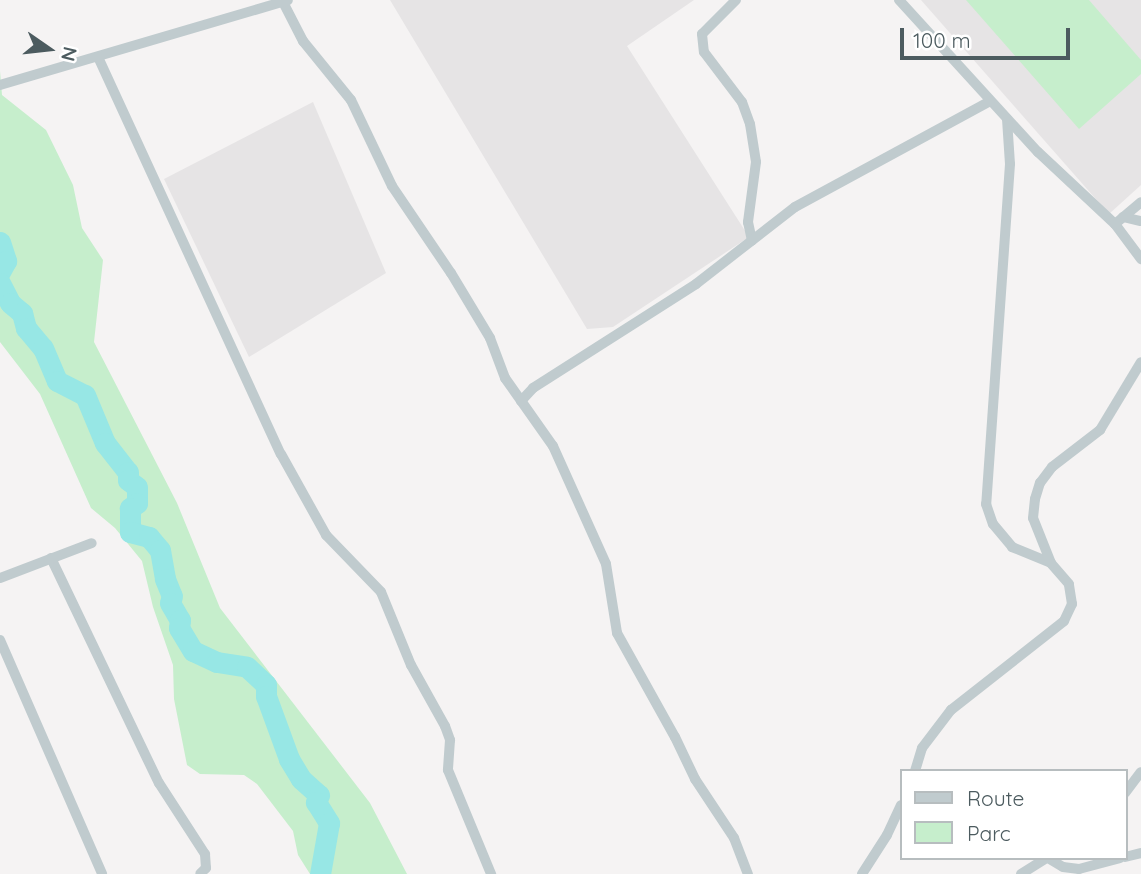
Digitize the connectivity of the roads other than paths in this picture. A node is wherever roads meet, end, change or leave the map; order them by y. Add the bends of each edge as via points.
1 (737, 0) edge
2 (898, 0) edge
3 (286, 2) edge
4 (98, 57) junction
5 (0, 85) edge
6 (990, 101) junction
7 (1007, 119) junction
8 (1141, 202) edge
9 (1119, 220) junction
10 (1141, 222) edge
11 (752, 241) junction
12 (1141, 259) edge
13 (1141, 362) edge
14 (521, 401) junction
15 (92, 543) dead end
16 (51, 558) junction
17 (1051, 563) junction
18 (0, 578) edge
19 (0, 640) edge
20 (916, 769) edge
21 (1141, 772) edge
22 (1127, 790) edge
23 (900, 807) edge
24 (1045, 860) edge
25 (1051, 860) edge
26 (1113, 860) edge
27 (102, 874) edge
28 (200, 874) edge
29 (491, 874) edge
30 (748, 874) edge
31 (862, 874) edge
32 (1021, 874) edge

1 - 11 street via 702,34 704,52 742,102 752,133 756,162 748,222
2 - 6 street
3 - 4 street
3 - 14 street via 303,41 351,100 392,187 464,294
4 - 5 street
4 - 29 street via 281,454 326,535 382,592 411,665 445,726 450,740 448,770
6 - 7 street
6 - 11 street via 795,207
7 - 9 street
7 - 17 street via 1010,164 986,505 993,524 1012,547
8 - 9 street
9 - 10 street
9 - 12 street
11 - 14 street via 696,284 533,388
13 - 17 street via 1100,430 1052,467 1040,483 1032,518
14 - 30 street via 553,446 606,564 617,632 695,779 734,838
15 - 16 street
16 - 18 street
16 - 28 street via 159,783 205,854 206,868
17 - 20 street via 1069,584 1072,604 1064,621 951,710 922,748
19 - 27 street
21 - 22 street
23 - 31 street
24 - 32 street
25 - 26 street via 1079,869

